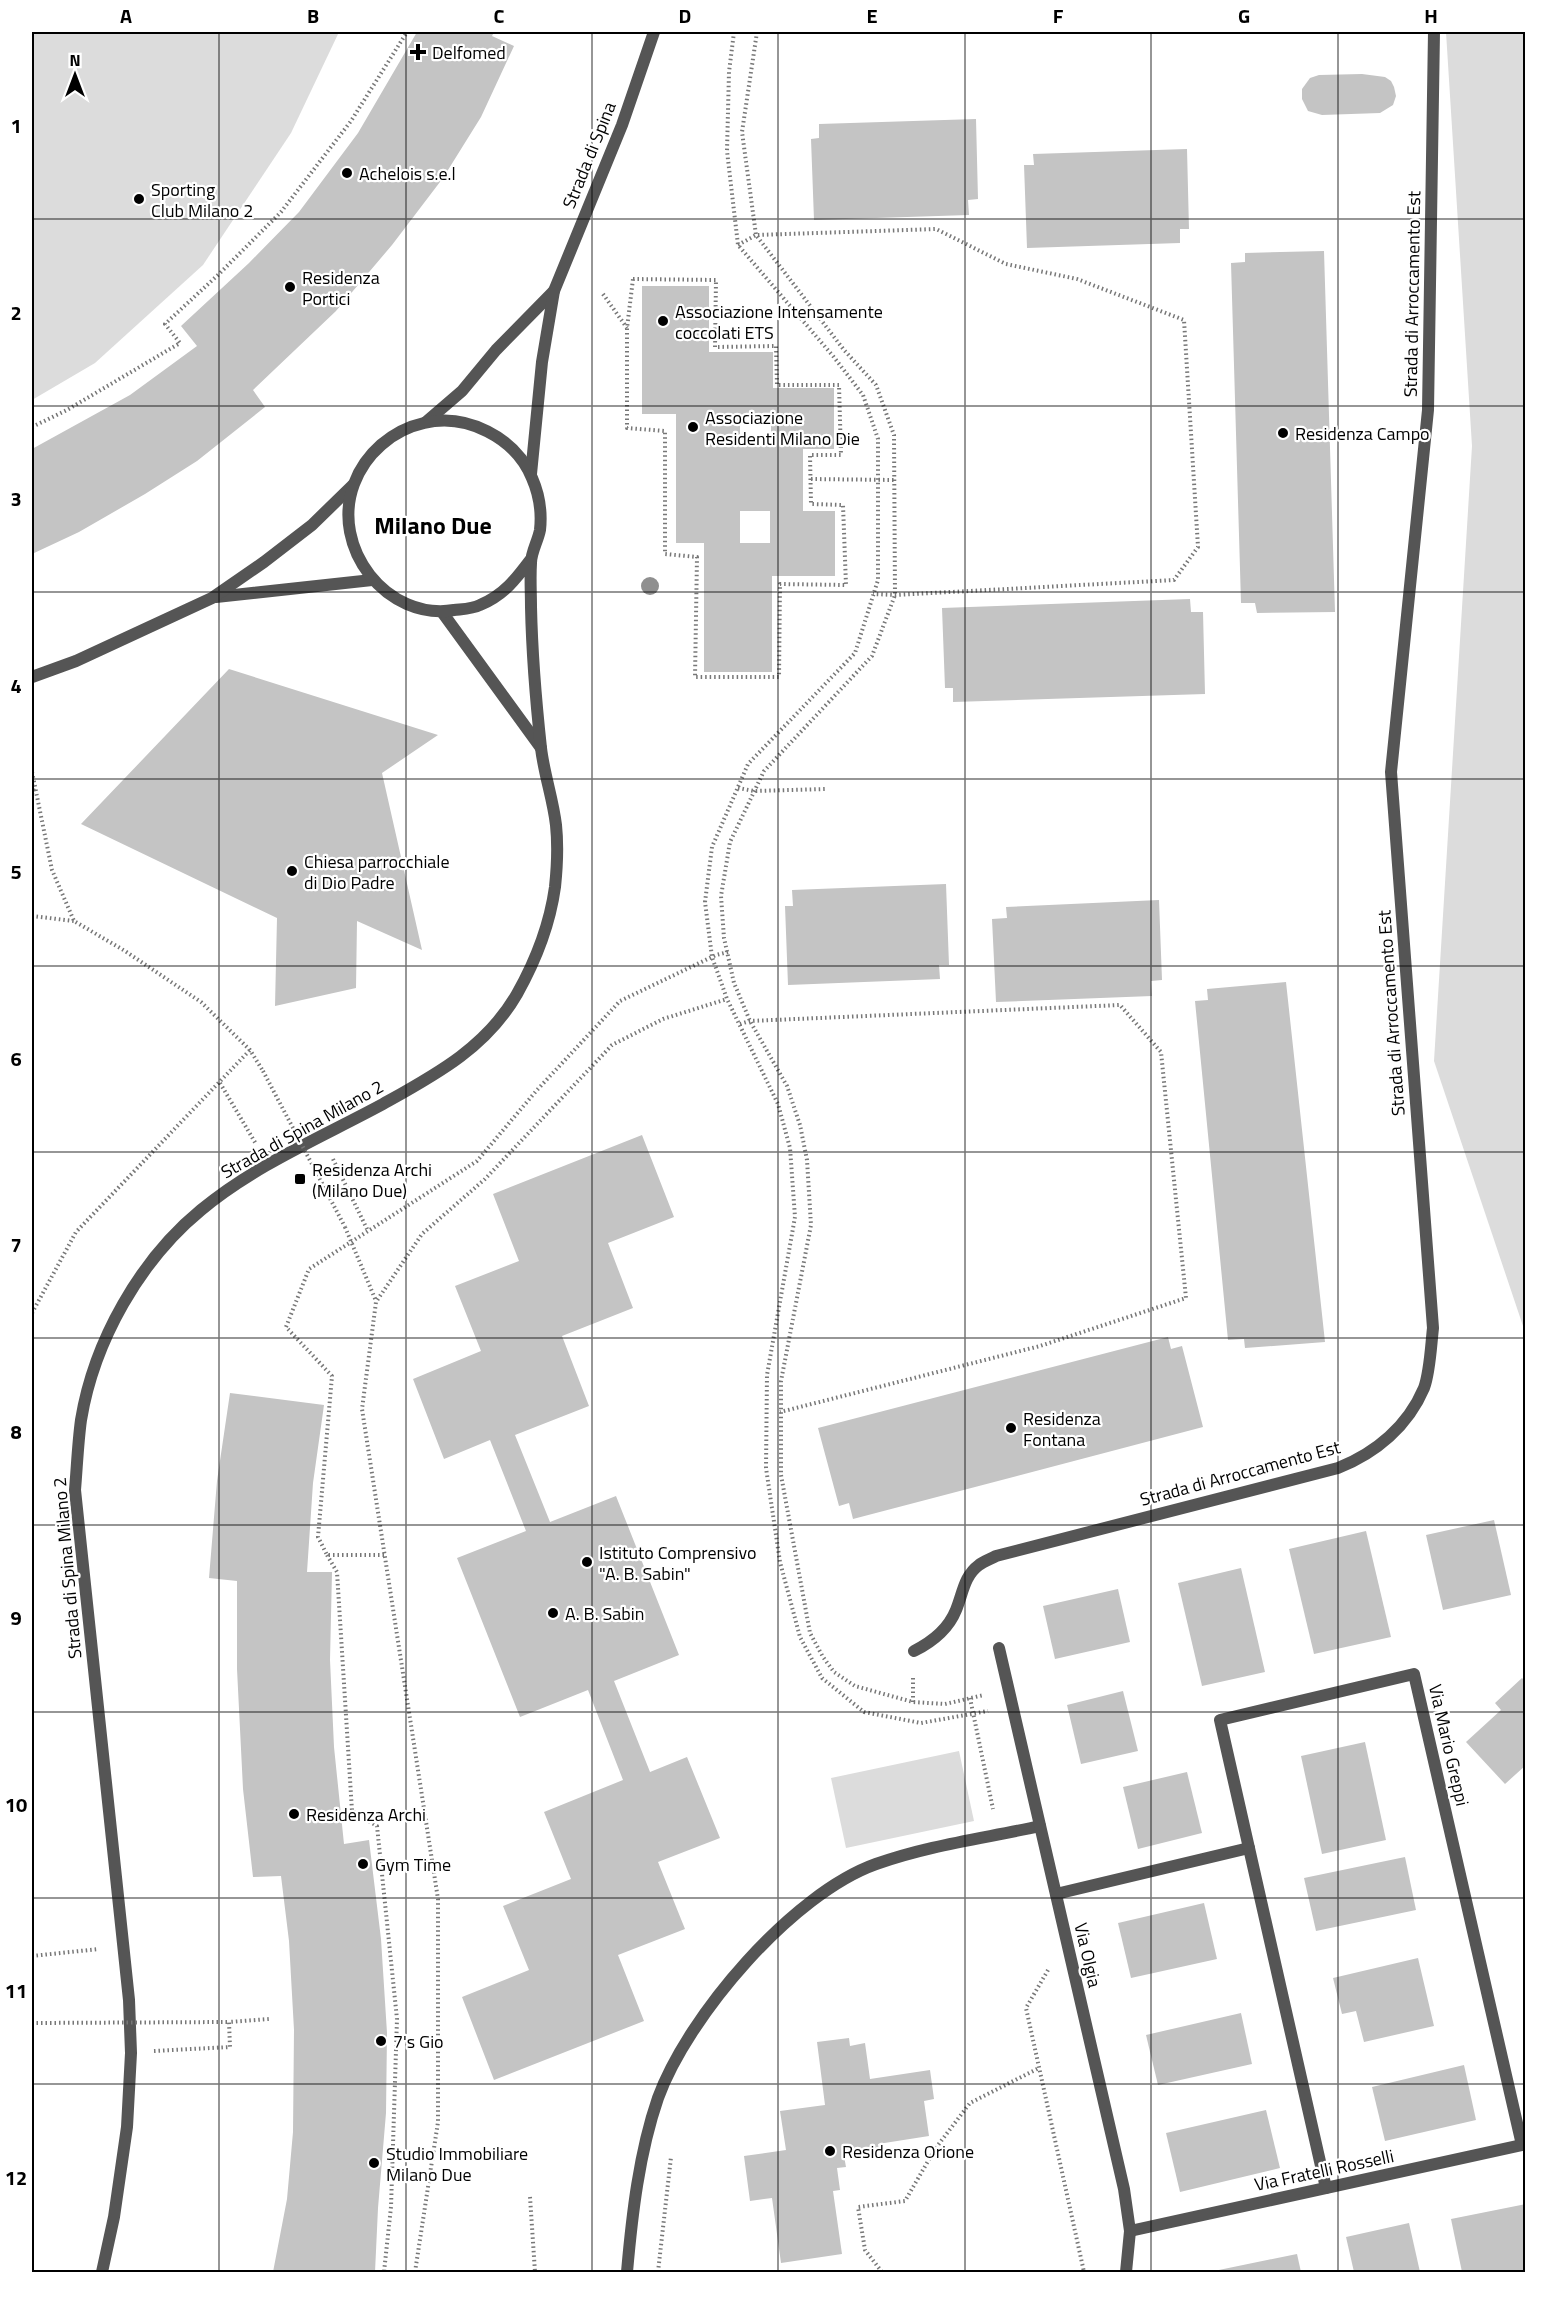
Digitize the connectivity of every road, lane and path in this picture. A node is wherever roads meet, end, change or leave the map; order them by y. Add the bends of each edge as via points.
1 (407, 32) edge
2 (654, 32) edge
3 (734, 32) edge
4 (757, 32) edge
5 (1434, 32) edge
6 (756, 235) junction
7 (738, 244) junction
8 (554, 291) junction
9 (603, 294) dead end
10 (627, 328) junction
11 (426, 422) junction
12 (32, 427) edge
13 (531, 474) junction
14 (811, 479) junction
15 (878, 480) junction
16 (894, 480) junction
17 (354, 484) junction
18 (531, 559) junction
19 (372, 580) junction
20 (873, 594) junction
21 (895, 595) junction
22 (212, 598) junction
23 (442, 612) junction
24 (32, 677) edge
25 (541, 749) junction
26 (32, 772) edge
27 (36, 784) junction
28 (738, 788) junction
29 (826, 789) dead end
30 (754, 791) junction
31 (32, 794) edge
32 (32, 916) edge
33 (74, 921) junction
34 (728, 952) junction
35 (712, 957) junction
36 (727, 999) junction
37 (750, 1021) junction
38 (740, 1024) junction
39 (250, 1050) junction
40 (220, 1083) junction
41 (322, 1137) junction
42 (268, 1164) junction
43 (368, 1231) junction
44 (351, 1242) junction
45 (376, 1302) junction
46 (32, 1313) edge
47 (780, 1412) junction
48 (327, 1555) junction
49 (384, 1555) junction
50 (999, 1648) dead end
51 (914, 1651) dead end
52 (1008, 1688) junction
53 (970, 1698) junction
54 (1012, 1705) junction
55 (973, 1715) junction
56 (1040, 1826) junction
57 (999, 1835) junction
58 (1249, 1848) junction
59 (1056, 1894) junction
60 (1066, 1939) junction
61 (123, 1947) junction
62 (32, 1956) edge
63 (32, 1992) edge
64 (269, 2019) dead end
65 (229, 2022) junction
66 (32, 2023) edge
67 (131, 2053) junction
68 (1039, 2068) junction
69 (1524, 2144) edge
70 (672, 2150) dead end
71 (1326, 2188) junction
72 (530, 2197) dead end
73 (1130, 2231) junction
74 (102, 2272) edge
75 (384, 2272) edge
76 (415, 2272) edge
77 (535, 2272) edge
78 (627, 2272) edge
79 (658, 2272) edge
80 (882, 2272) edge
81 (1083, 2272) edge
82 (1126, 2272) edge

1 - 12 path via 351,121 281,212 165,324 180,343
2 - 8 street, Strada di Spina via 622,125
3 - 7 path via 727,151
4 - 6 path via 742,132
5 - 51 street, Strada di Arroccamento Est via 1428,410 1391,772 1433,1328 1425,1386 1398,1428 1361,1459 988,1560 971,1574 945,1628 931,1643
6 - 7 path
6 - 16 path via 844,350 876,385 894,435
6 - 21 path via 936,229 1006,264 1077,279 1184,320 1198,547 1174,580
7 - 15 path via 863,395 878,439
8 - 11 street, Strada di Spina Milano 2 via 462,391
8 - 13 street, Strada di Spina Milano 2 via 542,362
9 - 10 path
10 - 14 path via 633,279 716,280 715,347 776,346 777,385 838,385 841,455 810,455
10 - 14 path via 627,428 665,431 665,554 697,557 695,677 779,677 780,584 846,585 843,505 811,504
11 - 13 street, Strada di Spina Milano 2 via 451,420 483,429 516,453
11 - 17 street, Strada di Spina Milano 2 via 402,430 382,444 365,462
13 - 18 street, Strada di Spina Milano 2 via 540,502 540,531
14 - 15 path
15 - 16 path
15 - 20 path via 878,580
16 - 21 path
17 - 19 street, Strada di Spina Milano 2 via 348,525 360,563
17 - 22 street via 312,525
18 - 23 street, Strada di Spina Milano 2 via 509,588 478,607
18 - 25 street, Strada di Spina Milano 2
19 - 22 street
19 - 23 street, Strada di Spina Milano 2 via 392,597 416,608
20 - 21 path
20 - 28 path via 855,653 748,764
21 - 30 path via 872,656 764,771
22 - 24 street via 76,661
23 - 25 street, Strada di Spina Milano 2
25 - 41 street, Strada di Spina Milano 2 via 556,828 555,885 548,921 516,994 496,1023 450,1066
26 - 27 path
27 - 31 path
27 - 33 path via 52,870
28 - 30 path
28 - 35 path via 712,847 705,902
29 - 30 path
30 - 34 path via 730,842 721,896
32 - 33 path
33 - 39 path via 201,1002
34 - 35 path
34 - 37 path via 734,983
35 - 36 path
35 - 43 path via 620,1001 477,1161
36 - 38 path
36 - 45 path via 663,1019 612,1045 484,1179 422,1234
37 - 38 path
37 - 47 path via 787,1086 807,1160 811,1225 781,1381
37 - 47 path via 1120,1005 1161,1052 1186,1299 1040,1346
38 - 55 path via 778,1104 790,1148 795,1217 767,1376 766,1467 780,1562 800,1637 822,1678 864,1712 921,1723
39 - 40 path
39 - 44 path, bridge
40 - 42 path
40 - 46 path via 76,1232
41 - 42 street, Strada di Spina Milano 2
41 - 43 path
42 - 61 street, Strada di Spina Milano 2 via 205,1206 164,1245 115,1320 96,1365 81,1418 75,1490
43 - 44 path
44 - 45 path
44 - 48 path via 309,1269 286,1327 332,1376 318,1537
45 - 49 path via 362,1409
47 - 53 path via 781,1475 810,1633 823,1657 834,1672 855,1686 913,1701 945,1704
48 - 49 path
48 - 75 path via 337,1572 352,1811 377,1826 397,2019 391,2207
49 - 76 path via 438,1899 438,2122
50 - 52 street, Via Olgia
52 - 53 path
52 - 54 street, Via Olgia
53 - 55 path
54 - 55 path
54 - 56 street, Via Olgia
55 - 57 path
56 - 57 street
56 - 59 street, Via Olgia
57 - 78 street via 876,1864 853,1875 781,1927 743,1965 676,2057 658,2098 631,2225
58 - 59 street
58 - 69 street, Via Mario Greppi via 1220,1720 1414,1674
58 - 71 street, Via Mario Greppi
59 - 60 street, Via Olgia
60 - 68 path via 1026,2008
60 - 73 street, Via Olgia via 1124,2189
61 - 62 path
61 - 67 street, Strada di Spina Milano 2
63 - 66 path
64 - 65 path
65 - 66 path, bridge
65 - 67 path via 230,2047
67 - 74 street, Strada di Spina Milano 2 via 127,2127
68 - 80 path via 970,2103 935,2149 905,2201 858,2207 865,2250
68 - 81 path
69 - 71 street, Via Fratelli Rosselli
70 - 79 path
71 - 73 street, Via Fratelli Rosselli
72 - 77 path
73 - 82 street, Via Olgia

